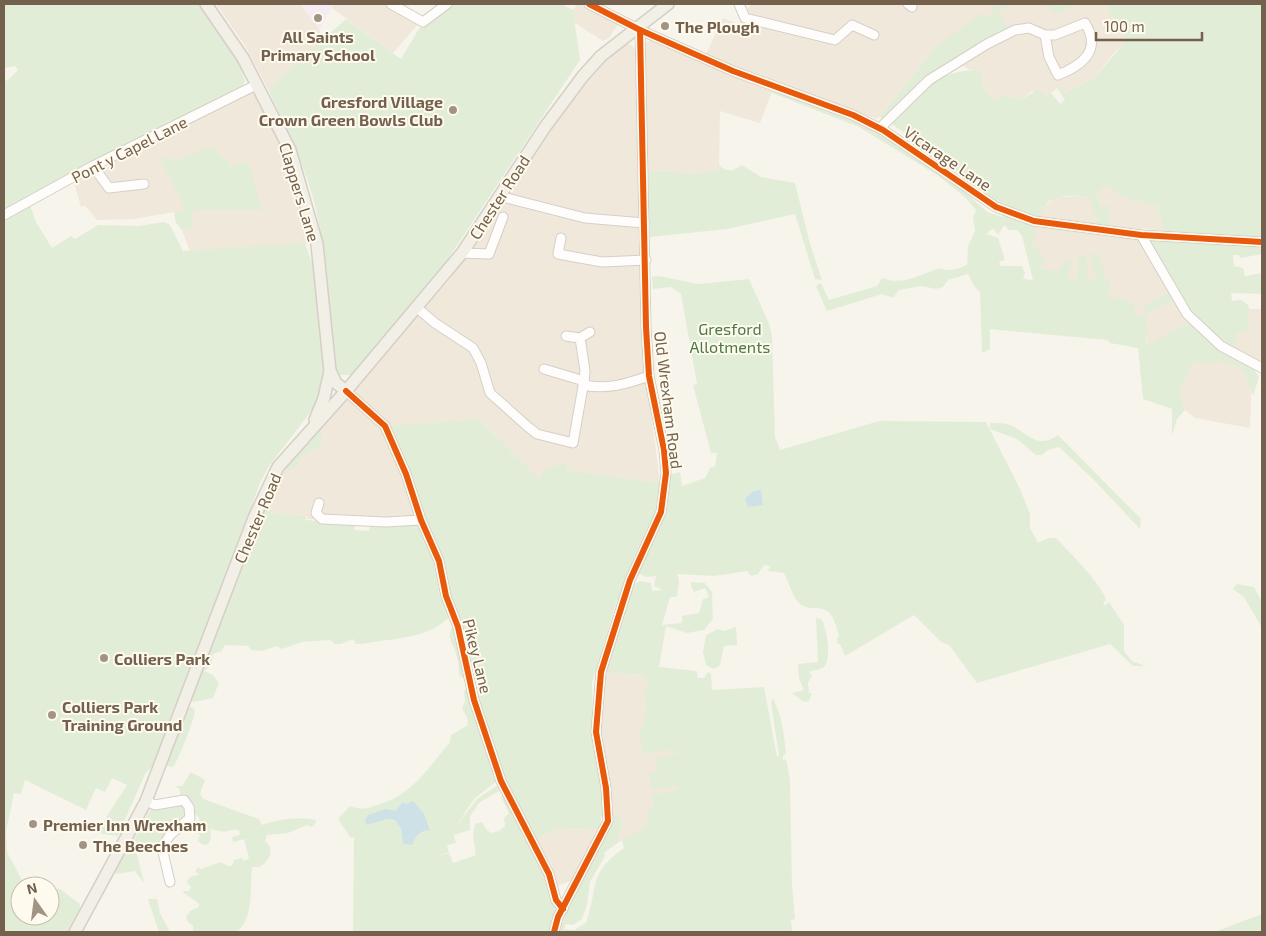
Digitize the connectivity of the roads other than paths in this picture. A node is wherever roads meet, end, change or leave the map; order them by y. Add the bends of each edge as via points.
1 (206, 4) edge
2 (391, 4) edge
3 (446, 4) edge
4 (589, 4) edge
5 (668, 4) edge
6 (739, 4) edge
7 (638, 28) junction
8 (874, 35) dead end
9 (1045, 35) junction
10 (256, 85) junction
11 (880, 128) junction
12 (93, 166) junction
13 (144, 184) dead end
14 (499, 196) junction
15 (4, 216) edge
16 (503, 216) dead end
17 (644, 223) junction
18 (1141, 235) junction
19 (561, 238) dead end
20 (1262, 242) edge
21 (462, 253) junction
22 (646, 260) junction
23 (416, 308) junction
24 (590, 332) dead end
25 (566, 336) dead end
26 (580, 338) junction
27 (1262, 368) edge
28 (544, 369) dead end
29 (330, 371) junction
30 (649, 376) junction
31 (583, 383) junction
32 (346, 391) junction
33 (312, 426) junction
34 (320, 503) dead end
35 (421, 520) junction
36 (146, 801) junction
37 (170, 882) dead end
38 (563, 909) junction
39 (75, 932) edge
40 (554, 932) edge

1 - 10 main road, Clappers Lane via 243,58
2 - 3 street via 423,22
4 - 7 street, Vicarage Lane
5 - 7 main road, Chester Road
6 - 8 street via 745,18 835,40 852,25
7 - 11 street, Vicarage Lane via 733,71 853,114
7 - 14 main road, Chester Road via 602,56 583,76
7 - 17 street, Old Wrexham Road
9 - 9 street via 1062,33 1085,23 1093,43 1081,63 1058,75 1049,57
9 - 11 street via 1029,28 1016,30 987,44 929,80
10 - 12 street, Pont y Capel Lane
10 - 29 main road, Clappers Lane via 290,150 317,244
11 - 18 street, Vicarage Lane via 996,207 1034,221
12 - 13 street via 109,188
12 - 15 street, Pont y Capel Lane
14 - 17 street via 585,218
14 - 21 main road, Chester Road
16 - 21 street via 489,254
17 - 22 street, Old Wrexham Road
18 - 20 street, Vicarage Lane
18 - 27 street via 1187,314 1221,346
19 - 22 street via 558,254 602,262
21 - 23 main road, Chester Road
22 - 30 street, Old Wrexham Road
23 - 31 street via 473,348 490,393 537,434 573,443
23 - 32 main road, Chester Road
24 - 26 street
25 - 26 street
26 - 31 street via 585,371
28 - 31 street
29 - 32 main road via 336,383
29 - 33 main road, Clappers Lane via 324,398
30 - 31 street via 599,389
30 - 38 street, Old Wrexham Road via 664,450 666,473 661,512 630,580 601,672 596,732 608,821
32 - 33 main road, Chester Road
32 - 35 street, Pikey Lane via 385,426
33 - 36 main road, Chester Road via 278,467 254,518
34 - 35 street via 316,513 322,519
35 - 38 street, Pikey Lane via 439,561 474,700 501,781 550,874 556,900
36 - 37 street via 155,805 184,800 189,807 190,818 164,841 162,848
36 - 39 main road, Chester Road
38 - 40 street, Old Wrexham Road

